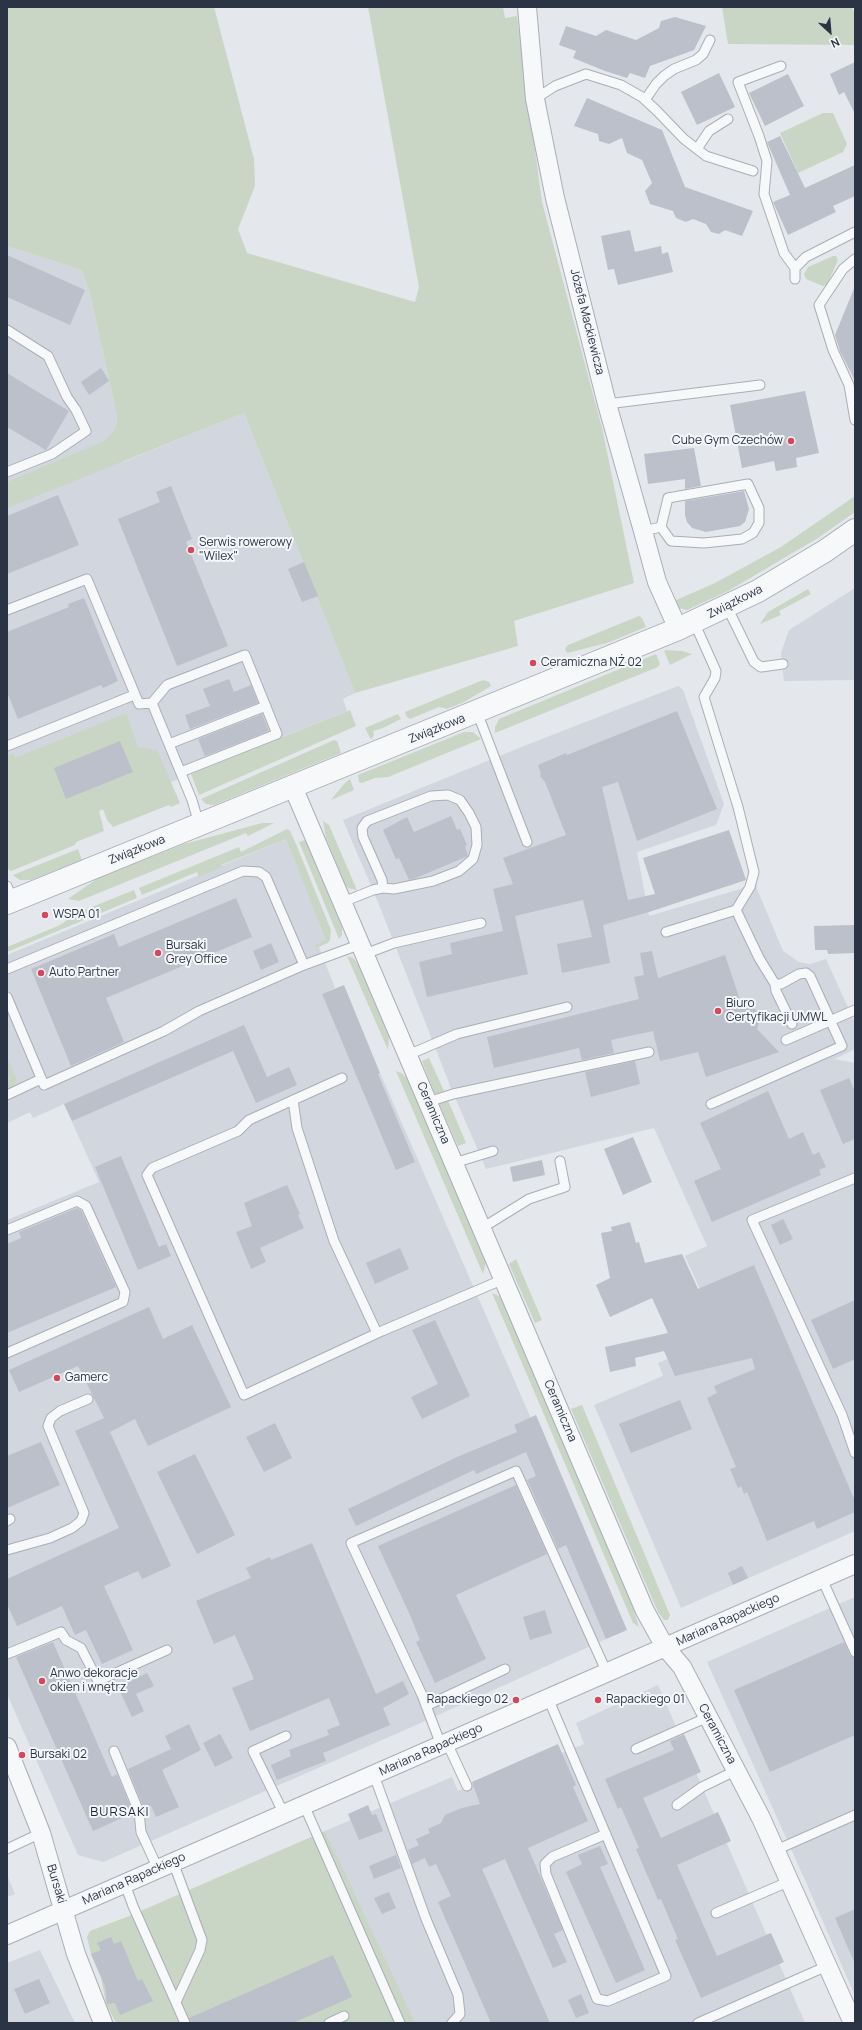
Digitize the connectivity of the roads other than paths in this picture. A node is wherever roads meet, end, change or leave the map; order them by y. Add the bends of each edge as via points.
1 (527, 7) edge
2 (710, 40) dead end
3 (782, 66) dead end
4 (535, 99) junction
5 (646, 100) junction
6 (728, 119) dead end
7 (697, 149) junction
8 (753, 171) dead end
9 (855, 232) edge
10 (855, 259) edge
11 (795, 268) junction
12 (795, 279) dead end
13 (7, 330) edge
14 (760, 385) dead end
15 (607, 404) junction
16 (855, 420) edge
17 (7, 472) edge
18 (661, 527) junction
19 (855, 530) edge
20 (643, 531) junction
21 (727, 607) junction
22 (7, 610) edge
23 (686, 626) junction
24 (782, 664) dead end
25 (134, 695) junction
26 (152, 703) junction
27 (266, 706) junction
28 (477, 712) junction
29 (169, 744) junction
30 (7, 746) edge
31 (181, 772) junction
32 (293, 787) junction
33 (200, 825) junction
34 (527, 842) dead end
35 (383, 888) junction
36 (9, 897) edge
37 (343, 902) junction
38 (736, 910) junction
39 (481, 923) dead end
40 (666, 932) dead end
41 (363, 949) junction
42 (304, 965) junction
43 (7, 969) edge
44 (775, 984) junction
45 (7, 997) edge
46 (567, 1007) dead end
47 (855, 1010) edge
48 (831, 1021) junction
49 (792, 1024) dead end
50 (786, 1040) dead end
51 (648, 1052) dead end
52 (408, 1055) junction
53 (342, 1078) dead end
54 (42, 1080) junction
55 (7, 1095) edge
56 (293, 1100) junction
57 (428, 1102) junction
58 (711, 1104) dead end
59 (493, 1151) dead end
60 (560, 1161) dead end
61 (454, 1163) junction
62 (855, 1178) edge
63 (482, 1228) junction
64 (7, 1230) edge
65 (504, 1279) junction
66 (377, 1334) junction
67 (7, 1353) edge
68 (88, 1399) dead end
69 (855, 1453) edge
70 (7, 1550) edge
71 (855, 1564) edge
72 (822, 1579) junction
73 (665, 1647) junction
74 (167, 1650) dead end
75 (855, 1652) edge
76 (7, 1654) edge
77 (505, 1669) dead end
78 (607, 1673) junction
79 (548, 1698) junction
80 (426, 1706) junction
81 (708, 1717) junction
82 (286, 1736) dead end
83 (444, 1744) junction
84 (7, 1747) edge
85 (636, 1749) dead end
86 (114, 1751) dead end
87 (737, 1770) junction
88 (374, 1775) junction
89 (467, 1786) dead end
90 (304, 1805) junction
91 (677, 1805) dead end
92 (284, 1814) junction
93 (855, 1815) edge
94 (41, 1833) junction
95 (606, 1834) junction
96 (7, 1849) edge
97 (776, 1850) junction
98 (165, 1865) junction
99 (790, 1881) junction
100 (125, 1884) junction
101 (64, 1909) junction
102 (716, 1913) dead end
103 (7, 1935) edge
104 (828, 1966) junction
105 (176, 2002) junction
106 (344, 2016) dead end
107 (103, 2023) edge
108 (185, 2023) edge
109 (329, 2023) edge
110 (400, 2023) edge
111 (452, 2023) edge
112 (698, 2023) edge
113 (853, 2023) edge

1 - 4 street, Józefa Mackiewicza
2 - 5 lane via 703,54 664,76
3 - 11 lane via 738,82 767,161 764,194 784,253
4 - 5 lane via 556,86 586,74 621,85
4 - 15 street, Józefa Mackiewicza via 555,198
5 - 7 lane
6 - 7 lane via 709,132
7 - 8 lane via 706,156
9 - 11 lane via 806,257
10 - 16 lane via 843,269 819,305 833,350 849,385
11 - 12 lane
13 - 17 lane via 48,356 86,431 52,454
14 - 15 lane
15 - 20 street, Józefa Mackiewicza
18 - 18 lane via 671,541 704,543 742,539 753,533 759,523 759,508 748,484 668,498
18 - 20 lane
19 - 21 street, Związkowa via 791,572
20 - 23 street, Józefa Mackiewicza via 658,582
21 - 23 street, Związkowa
21 - 24 lane via 754,662 760,667
22 - 25 lane via 87,578
23 - 28 street, Związkowa
23 - 38 lane via 716,671 715,678 704,697 738,807 754,872 750,888
25 - 26 lane via 139,704
25 - 30 lane
26 - 27 lane via 167,686 245,655
26 - 29 lane
27 - 29 lane
27 - 31 lane via 277,734
28 - 32 street, Związkowa
28 - 34 lane
29 - 31 lane
31 - 33 lane
32 - 33 street, Związkowa
32 - 37 street, Ceramiczna
33 - 36 street, Związkowa
35 - 35 lane via 394,889 433,881 459,871 473,860 478,845 476,827 460,800 448,795 431,796 367,821 362,828 363,837
35 - 37 lane
37 - 41 street, Ceramiczna
38 - 40 lane
38 - 44 lane via 759,958
39 - 41 lane
41 - 42 lane
41 - 52 street, Ceramiczna
42 - 43 lane via 266,877 259,872 243,871
42 - 54 lane via 199,1011 164,1031 44,1085
44 - 48 lane via 781,984 806,973 810,976
44 - 49 lane
45 - 54 lane
46 - 52 lane via 457,1034
47 - 48 lane
48 - 50 lane
48 - 58 lane via 842,1046
51 - 57 lane via 453,1094
52 - 57 street, Ceramiczna
53 - 56 lane
54 - 55 lane
56 - 66 lane via 297,1128 334,1242
56 - 66 lane via 249,1120 238,1131 152,1168 147,1175 244,1395
57 - 61 street, Ceramiczna
59 - 61 lane
60 - 63 lane via 565,1187 529,1199
61 - 63 street, Ceramiczna
62 - 69 lane via 752,1220 842,1415
63 - 65 street, Ceramiczna
64 - 67 lane via 77,1201 86,1206 125,1292 123,1302
65 - 66 lane
65 - 73 street, Ceramiczna via 645,1611
68 - 70 lane via 60,1411 51,1418 48,1426 84,1513 81,1520 72,1528 50,1538
71 - 72 street, Mariana Rapackiego
72 - 73 street, Mariana Rapackiego
72 - 75 lane
73 - 78 street, Mariana Rapackiego
73 - 81 street, Ceramiczna via 682,1668
74 - 76 lane via 98,1681 81,1648 66,1640 61,1632
77 - 80 lane
78 - 79 street, Mariana Rapackiego
78 - 80 lane via 516,1471 351,1543
79 - 83 street, Mariana Rapackiego
79 - 95 lane
80 - 83 lane
81 - 85 lane
81 - 87 street, Ceramiczna
82 - 92 lane via 253,1751
83 - 88 street, Mariana Rapackiego
83 - 89 lane
84 - 94 street, Bursaki
86 - 98 lane via 139,1812 145,1844
87 - 91 lane via 702,1787
87 - 97 street, Ceramiczna
88 - 90 street, Mariana Rapackiego
88 - 111 lane via 426,1919 458,1995 460,2014
90 - 92 street, Mariana Rapackiego
90 - 110 lane
92 - 98 street, Mariana Rapackiego
93 - 97 lane
94 - 96 lane
94 - 101 street, Bursaki
95 - 95 lane via 666,1976 608,2001 597,1999 546,1874 546,1864 552,1857
97 - 99 street, Ceramiczna
98 - 100 street, Mariana Rapackiego
98 - 105 lane via 202,1940 200,1950
99 - 102 lane
99 - 104 street, Ceramiczna
100 - 101 street, Mariana Rapackiego
100 - 105 lane
101 - 103 street, Mariana Rapackiego
101 - 107 street, Bursaki via 78,1960
104 - 112 lane
104 - 113 street, Ceramiczna
105 - 108 lane
106 - 109 lane

